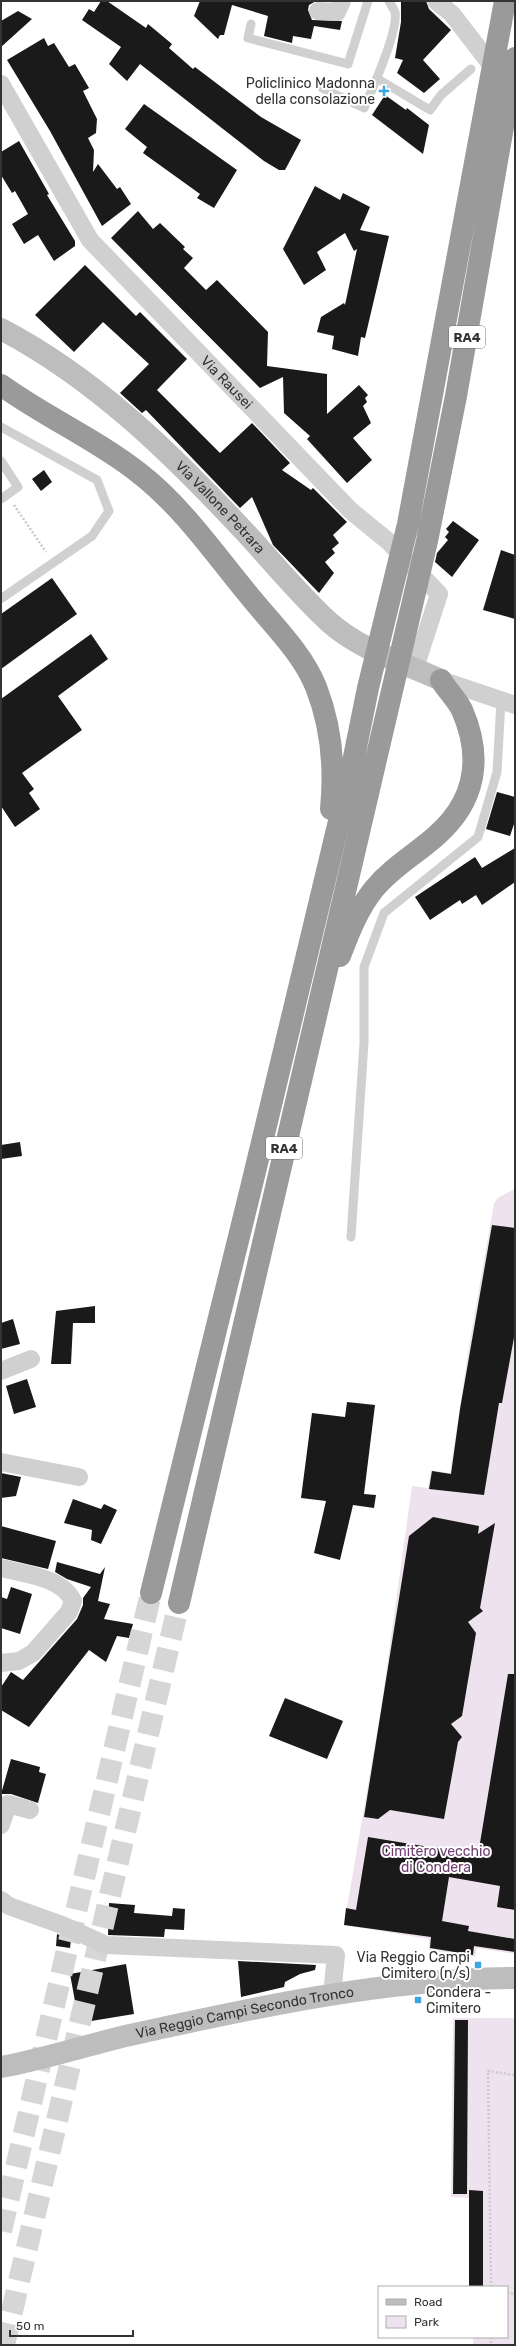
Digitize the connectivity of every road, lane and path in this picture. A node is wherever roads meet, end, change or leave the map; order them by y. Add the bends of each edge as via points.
1 (342, 1) edge
2 (368, 1) edge
3 (389, 1) edge
4 (436, 1) edge
5 (505, 1) edge
6 (318, 11) dead end
7 (251, 24) dead end
8 (515, 58) edge
9 (471, 69) dead end
10 (378, 79) junction
11 (1, 84) edge
12 (322, 88) dead end
13 (515, 95) edge
14 (1, 329) edge
15 (1, 385) edge
16 (1, 427) edge
17 (1, 461) edge
18 (5, 499) edge
19 (54, 562) junction
20 (1, 597) edge
21 (415, 668) junction
22 (441, 680) junction
23 (508, 703) edge
24 (324, 880) junction
25 (312, 1024) junction
26 (351, 1237) dead end
27 (31, 1359) dead end
28 (1, 1371) edge
29 (1, 1462) edge
30 (79, 1477) dead end
31 (1, 1568) edge
32 (151, 1593) tunnel mouth
33 (179, 1603) tunnel mouth
34 (1, 1663) edge
35 (30, 1810) dead end
36 (1, 1826) edge
37 (1, 1900) edge
38 (515, 1978) edge
39 (332, 1994) junction
40 (1, 2067) edge
41 (515, 2075) edge
42 (491, 2286) edge

1 - 6 street via 337,12
2 - 7 lane via 348,64 248,38
3 - 10 lane via 395,13
4 - 13 street via 452,14
5 - 24 highway, RA4 via 408,524
8 - 25 highway, RA4 via 456,396 424,550
9 - 10 lane via 441,95 430,110
10 - 12 lane via 364,108
11 - 21 street, Via Rausei via 90,240 350,510 389,542 439,594
14 - 21 street, Via Vallone Petrara via 45,354 96,390 164,449 329,622 358,643
15 - 24 highway via 23,401 110,452 140,474 176,507 298,655 316,685 330,739 334,786
16 - 19 lane via 97,480 109,511 92,536
17 - 18 lane via 18,487
18 - 19 path
19 - 20 lane
21 - 22 street, Via Vallone Petrara
22 - 23 street
22 - 25 highway via 461,709 472,738 474,762 471,787 454,818 436,836 394,867 374,889 355,919
23 - 26 lane via 497,772 478,837 384,913 364,967 364,1043
24 - 32 highway, RA4
25 - 33 highway, RA4
27 - 28 street
29 - 30 street
31 - 34 street via 56,1583 68,1591 73,1601 69,1612 33,1652 19,1661
35 - 36 street via 8,1804
37 - 39 street via 9,1906 62,1925 106,1945 336,1954
38 - 39 street, Via Reggio Campi Secondo Tronco via 463,1978
39 - 40 street, Via Reggio Campi Secondo Tronco via 130,2035
41 - 42 path via 488,2071

